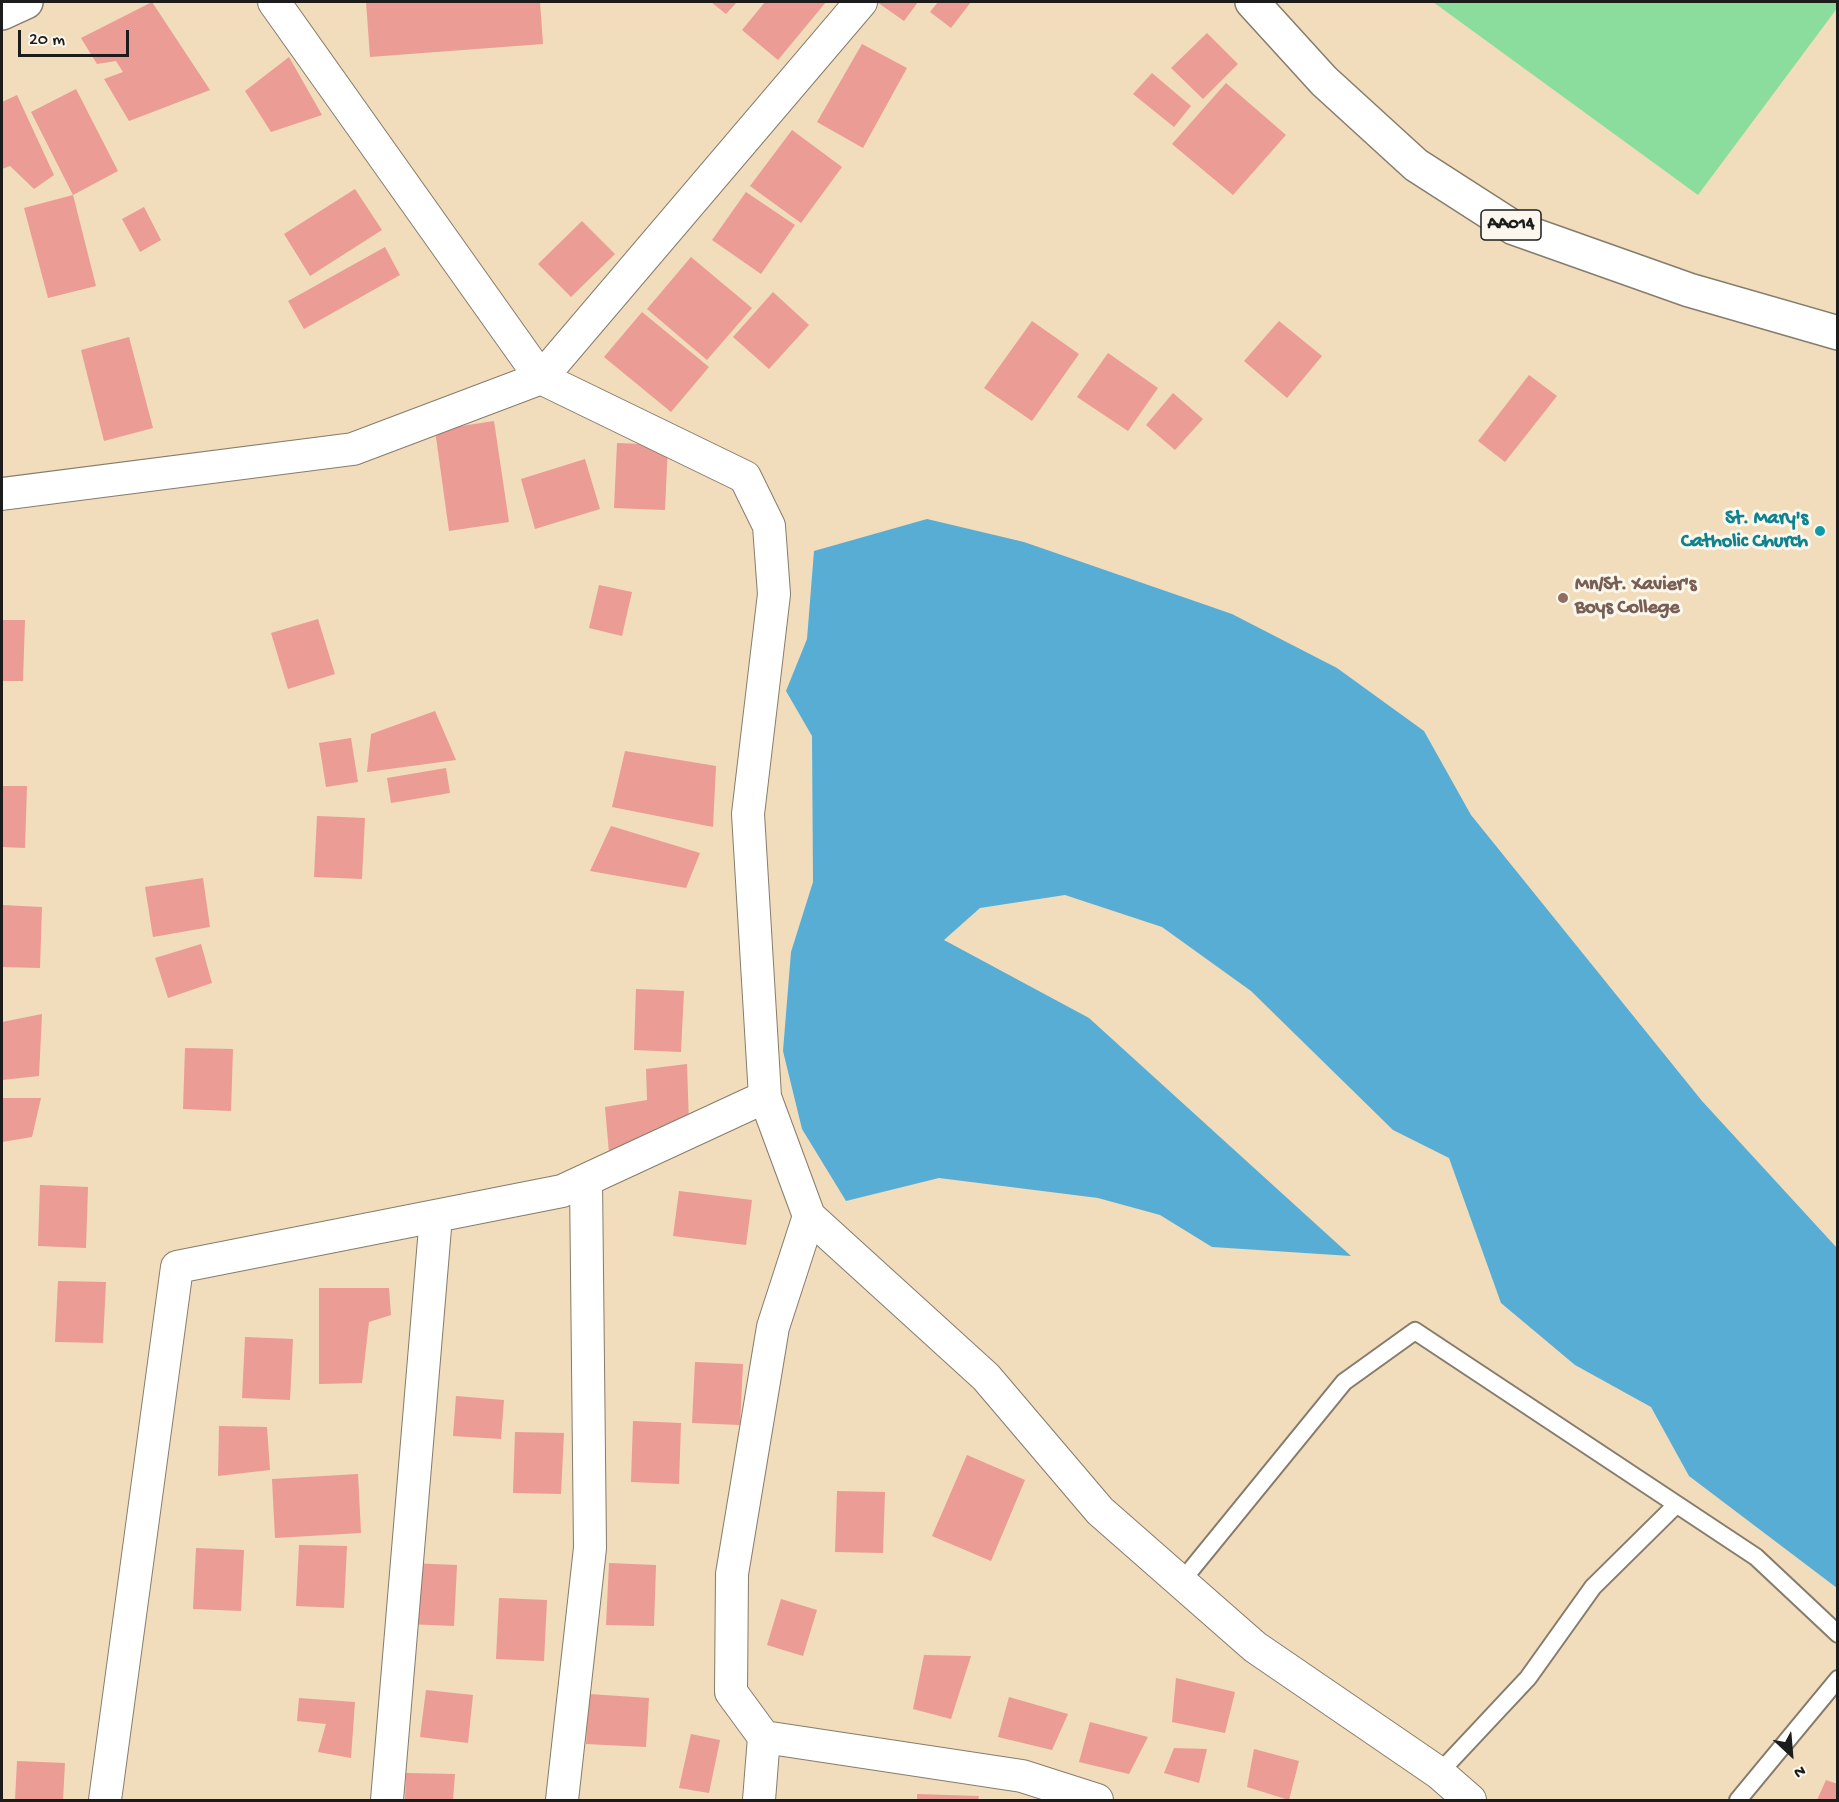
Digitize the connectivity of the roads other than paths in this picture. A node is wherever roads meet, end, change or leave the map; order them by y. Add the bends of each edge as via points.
1 (26, 2) edge
2 (274, 2) edge
3 (861, 2) edge
4 (1252, 2) edge
5 (2, 13) edge
6 (1838, 333) edge
7 (541, 378) junction
8 (2, 495) edge
9 (765, 1097) junction
10 (586, 1180) junction
11 (436, 1216) junction
12 (809, 1216) junction
13 (1675, 1506) junction
14 (1181, 1582) junction
15 (1838, 1634) edge
16 (1838, 1680) edge
17 (764, 1737) junction
18 (1439, 1773) junction
19 (1022, 1788) edge
20 (105, 1800) edge
21 (387, 1800) edge
22 (562, 1800) edge
23 (759, 1800) edge
24 (1097, 1800) edge
25 (1470, 1800) edge
26 (1738, 1800) edge

1 - 5 main road
2 - 7 street
3 - 7 street
4 - 6 main road, AA014 via 1324,81 1416,165 1514,228 1689,290
7 - 8 street via 353,449
7 - 9 street via 745,477 769,526 774,594 748,814
9 - 10 street
9 - 12 street
10 - 11 street via 562,1191
10 - 22 street via 590,1548
11 - 20 street via 177,1267
11 - 21 street
12 - 14 street via 986,1377 1100,1511
12 - 17 street via 774,1327 732,1574 731,1692
13 - 14 lane via 1415,1331 1344,1382
13 - 15 lane via 1756,1557
13 - 18 lane via 1593,1587 1528,1678
14 - 18 street via 1255,1647
16 - 26 lane
17 - 19 street
17 - 23 street
18 - 25 street
19 - 24 street

